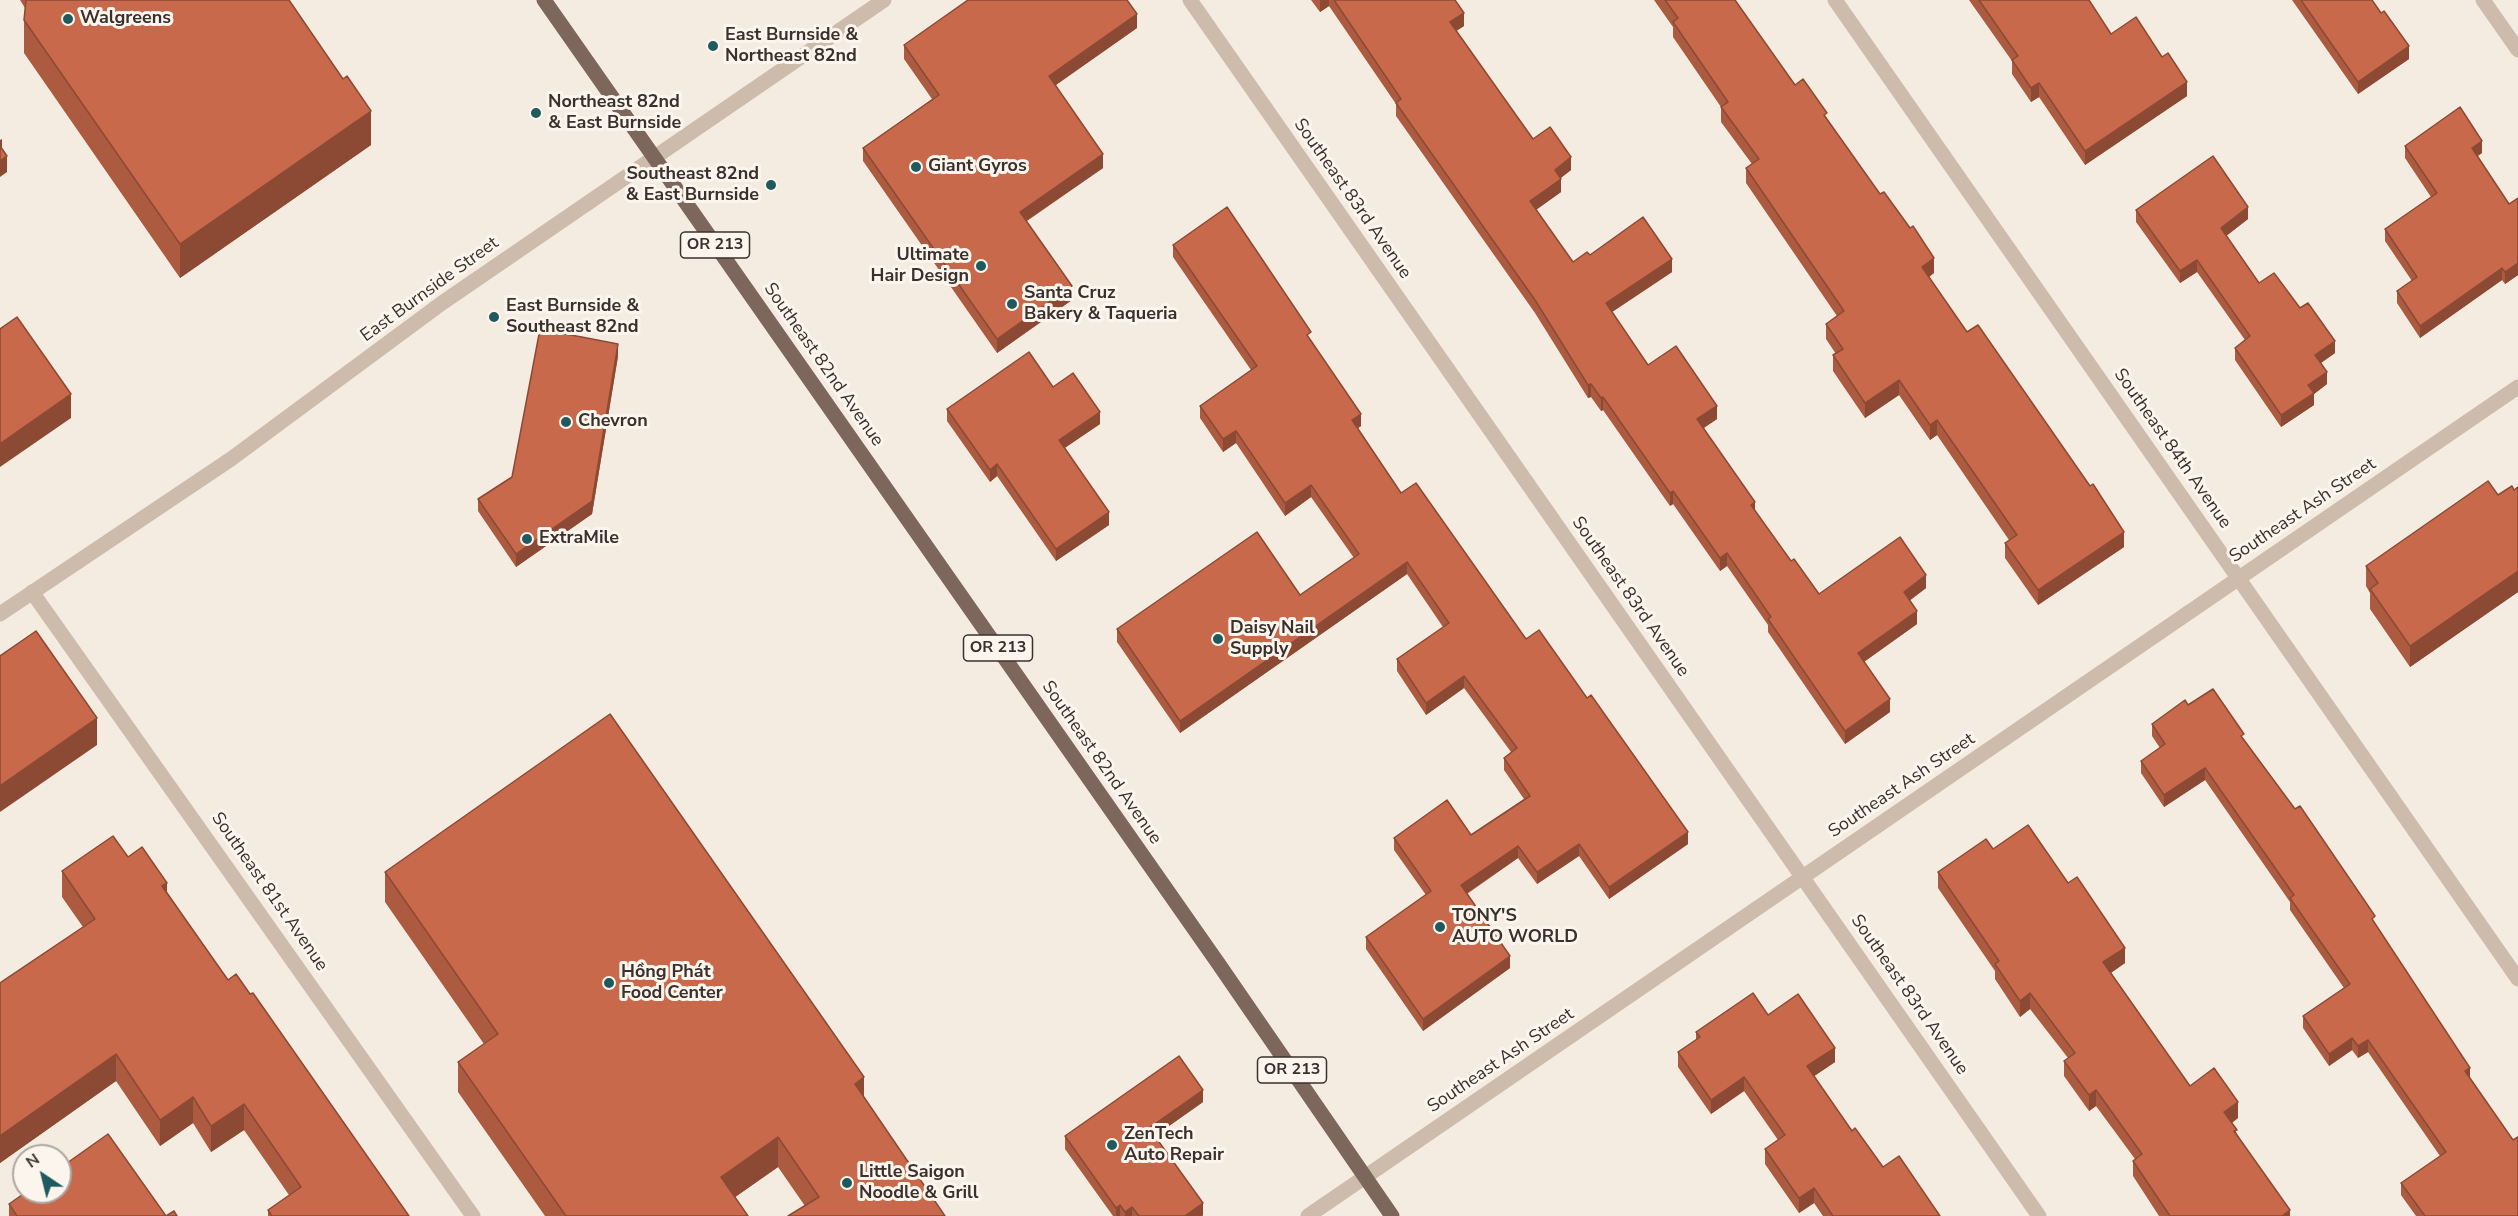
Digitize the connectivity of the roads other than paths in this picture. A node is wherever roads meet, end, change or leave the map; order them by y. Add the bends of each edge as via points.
1 (544, 0) edge
2 (884, 0) edge
3 (1190, 0) edge
4 (1836, 0) edge
5 (2483, 0) edge
6 (2518, 50) edge
7 (653, 157) junction
8 (2518, 387) edge
9 (2239, 579) junction
10 (32, 592) junction
11 (0, 614) edge
12 (1802, 878) junction
13 (2518, 979) edge
14 (1366, 1177) junction
15 (473, 1216) edge
16 (1308, 1216) edge
17 (1392, 1216) edge
18 (2039, 1216) edge

1 - 7 main road, OR 213
2 - 7 street, East Burnside Street
3 - 12 street, Southeast 83rd Avenue
4 - 9 street, Southeast 84th Avenue
5 - 6 street
7 - 10 street, East Burnside Street via 442,303 231,459
7 - 14 main road, Southeast 82nd Avenue / OR 213
8 - 9 street, Southeast Ash Street
9 - 12 street, Southeast Ash Street
9 - 13 street, Southeast 84th Avenue
10 - 11 street, East Burnside Street
10 - 15 street, Southeast 81st Avenue
12 - 14 street, Southeast Ash Street
12 - 18 street, Southeast 83rd Avenue
14 - 16 street, Southeast Ash Street
14 - 17 main road, Southeast 82nd Avenue / OR 213

